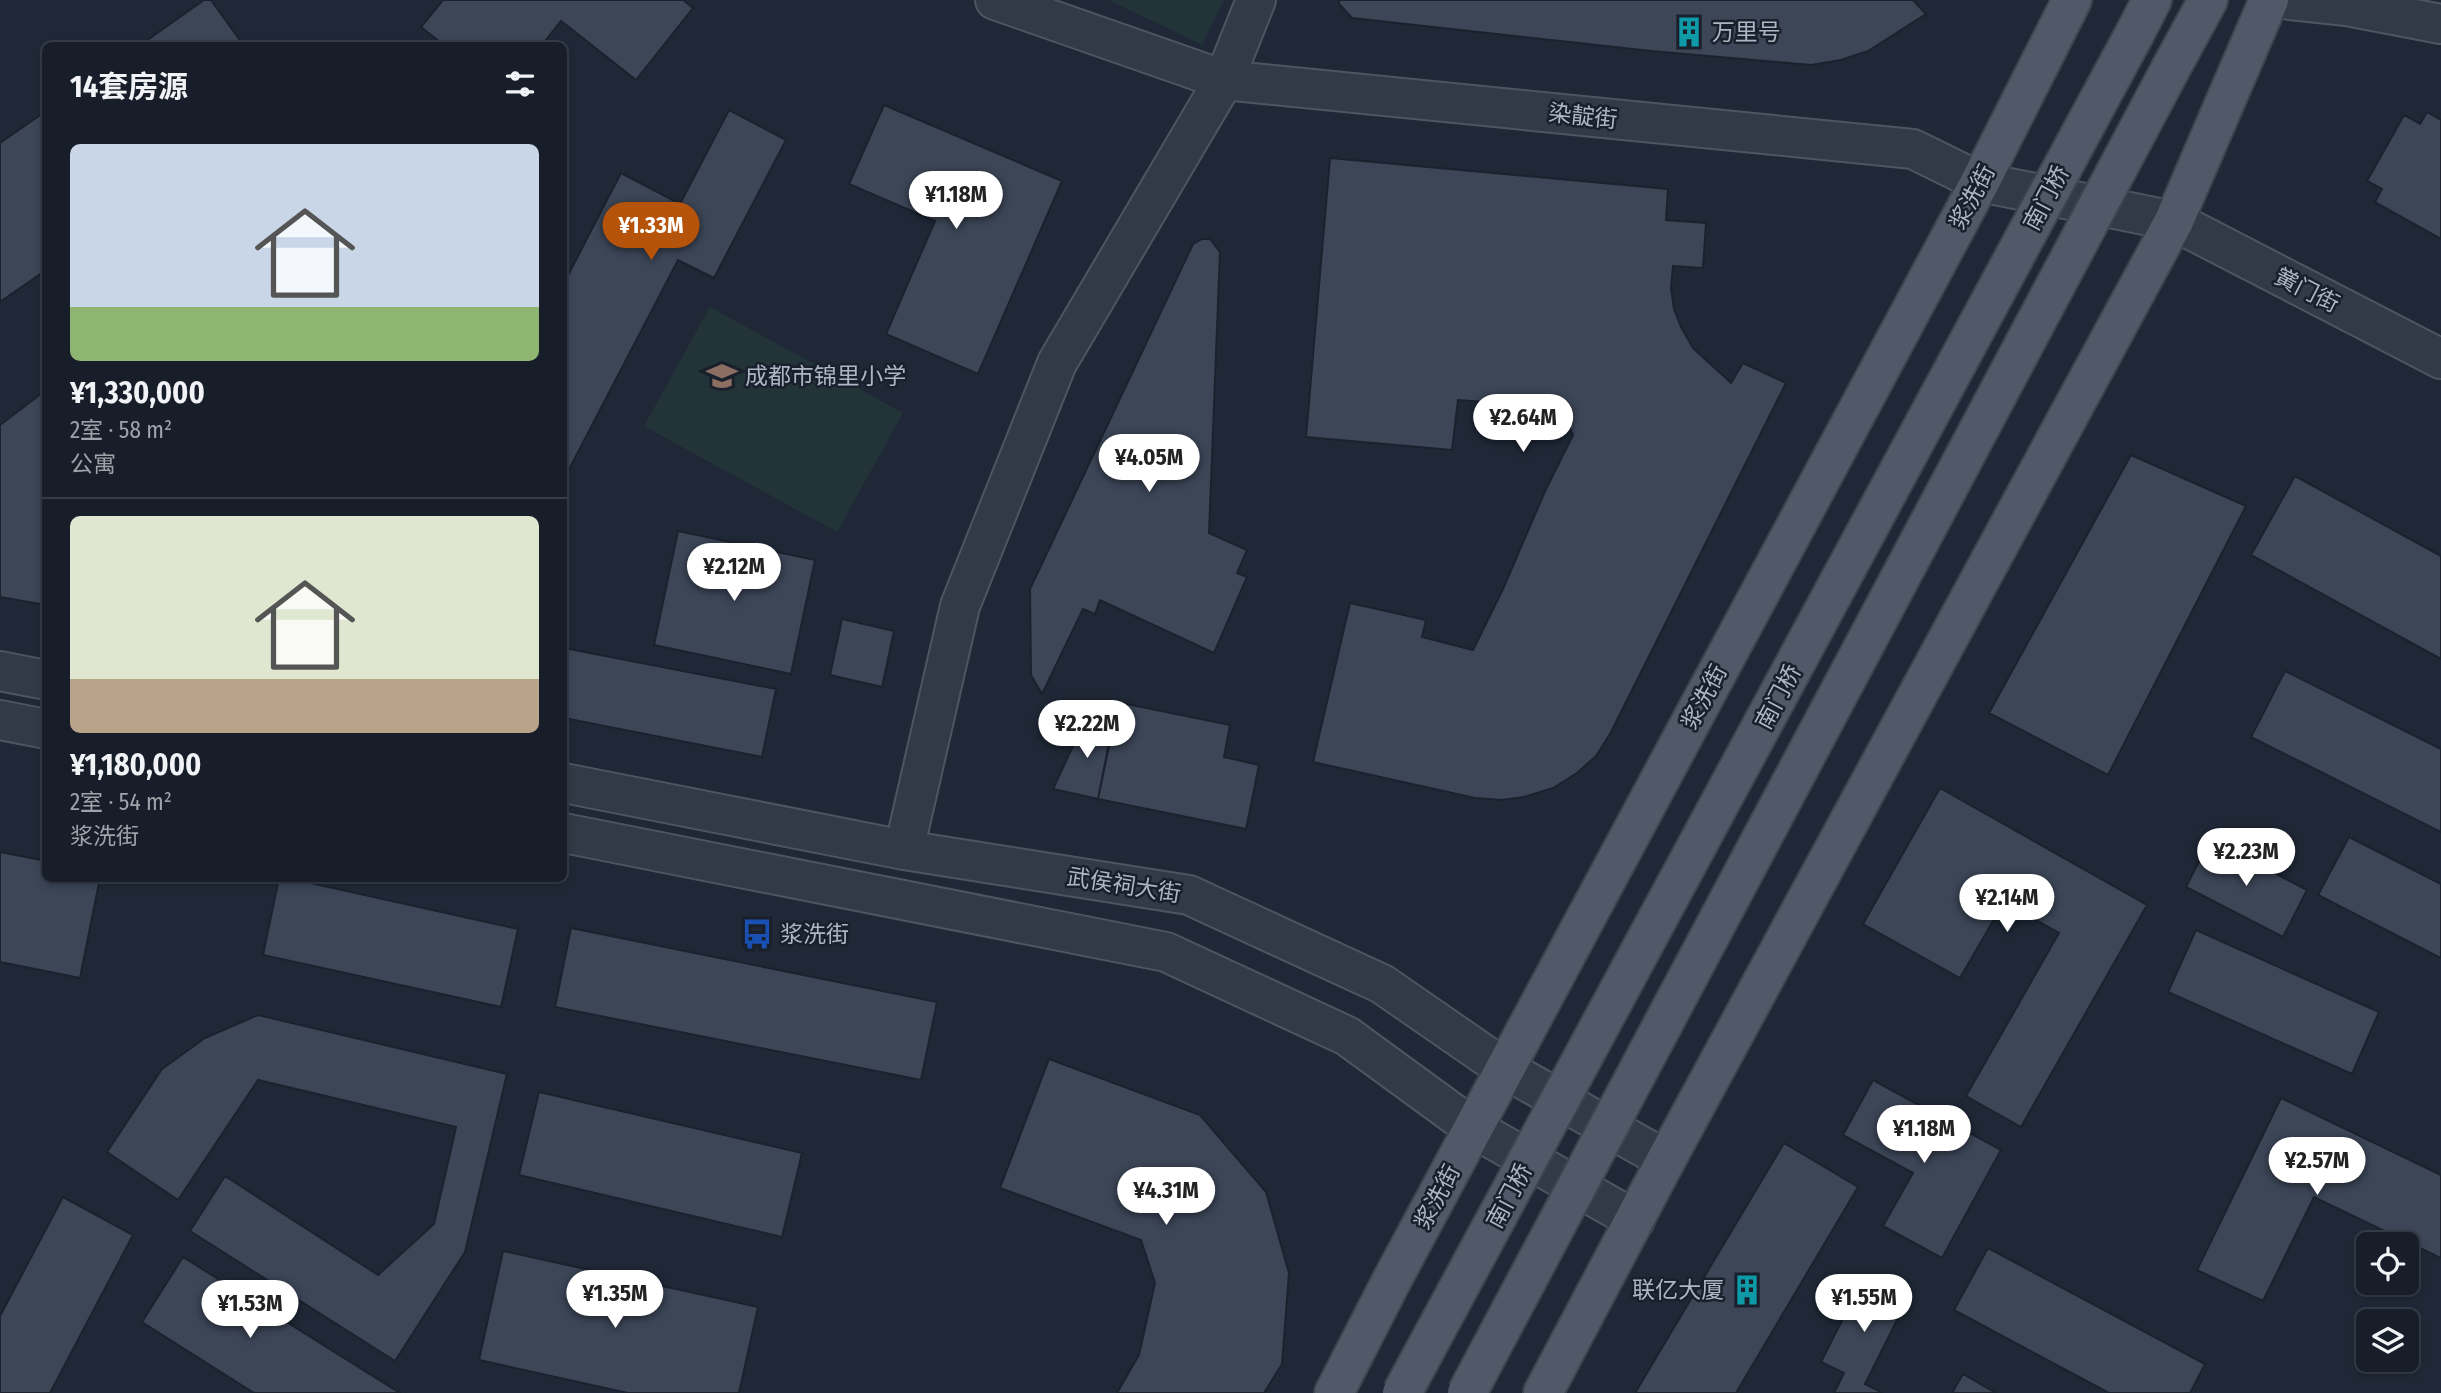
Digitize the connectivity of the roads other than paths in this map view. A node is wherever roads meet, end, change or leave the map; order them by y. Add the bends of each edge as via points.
1 (995, 0) edge
2 (1256, 0) edge
3 (2072, 0) edge
4 (2152, 0) edge
5 (2208, 0) edge
6 (2269, 0) edge
7 (2290, 0) edge
8 (2441, 24) edge
9 (1224, 80) junction
10 (1980, 182) junction
11 (2174, 220) junction
12 (2441, 359) edge
13 (0, 671) edge
14 (42, 679) edge
15 (0, 720) edge
16 (42, 728) edge
17 (567, 783) edge
18 (567, 833) edge
19 (904, 850) junction
20 (1505, 1069) junction
21 (1473, 1128) junction
22 (1666, 1160) junction
23 (1634, 1220) junction
24 (1334, 1393) edge
25 (1402, 1393) edge
26 (1467, 1393) edge
27 (1543, 1393) edge

1 - 9 street, 染靛街
2 - 9 street
3 - 10 main road, 浆洗街
4 - 25 main road, 南门桥, bridge
5 - 26 main road, bridge
6 - 11 main road
7 - 8 street
9 - 10 street, 染靛街 via 1913,149
9 - 19 street via 1057,363 960,606
10 - 11 street, 染靛街
10 - 20 main road, 浆洗街
11 - 12 street, 黉门街
11 - 22 main road
13 - 14 street
15 - 16 street
17 - 19 street, 武侯祠大街
18 - 21 street via 1166,952 1347,1035
19 - 20 street, 武侯祠大街 via 1189,895 1382,984
20 - 21 main road, 浆洗街
20 - 22 street, 武侯祠大街
21 - 23 street
21 - 24 main road, 浆洗街
22 - 23 main road
23 - 27 main road

